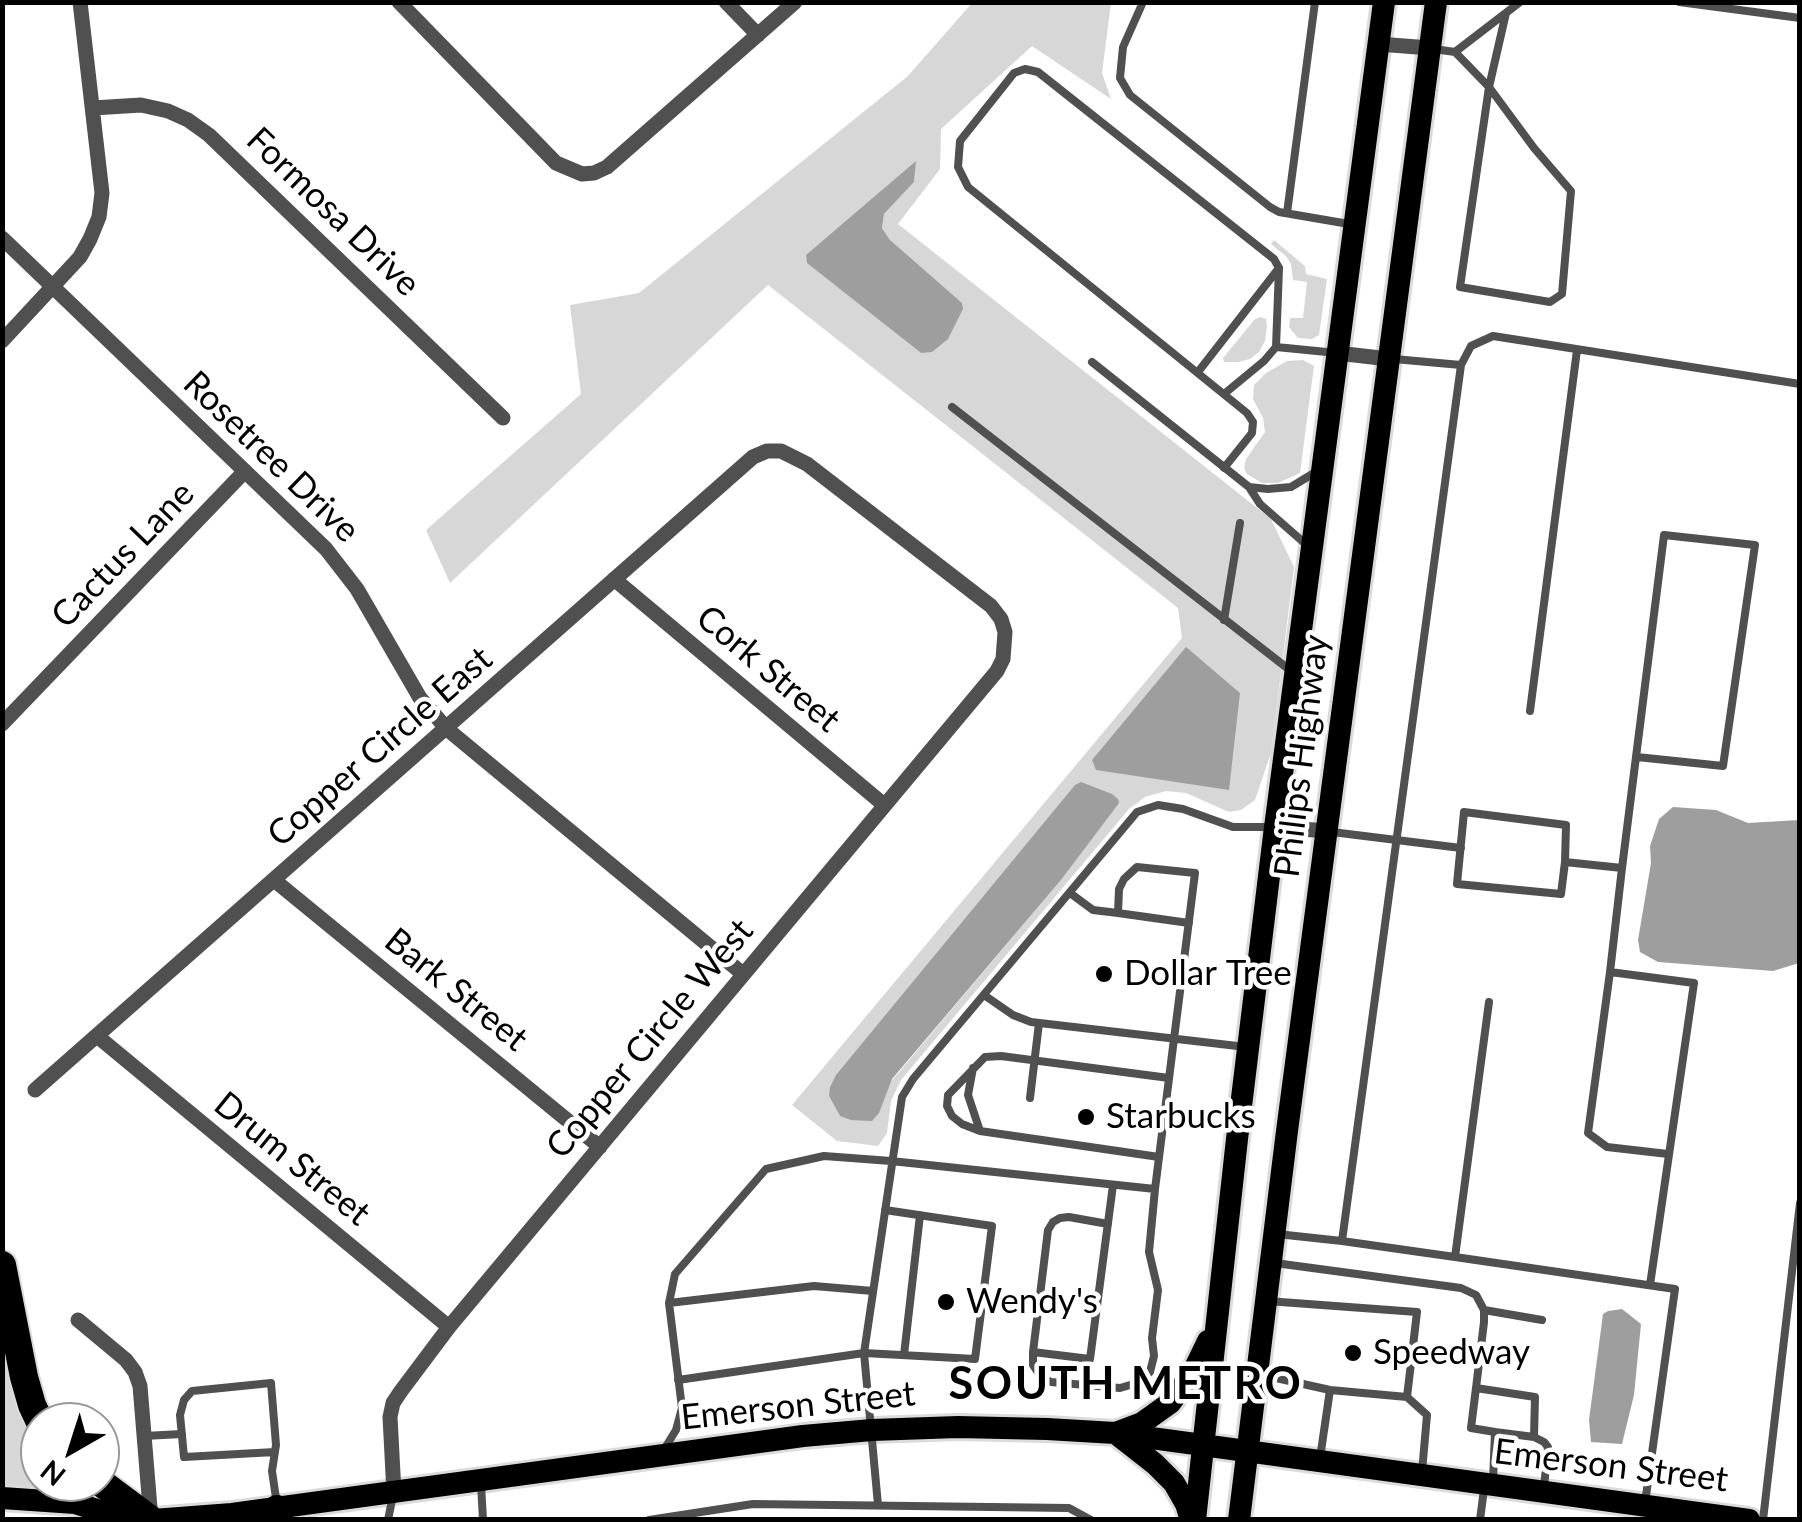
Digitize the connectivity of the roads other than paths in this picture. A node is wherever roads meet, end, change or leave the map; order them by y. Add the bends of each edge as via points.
1 (80, 2) edge
2 (398, 2) edge
3 (726, 2) edge
4 (795, 2) edge
5 (1143, 2) edge
6 (1315, 2) edge
7 (1384, 2) edge
8 (1436, 2) edge
9 (1520, 2) edge
10 (1679, 2) edge
11 (1506, 14) junction
12 (1800, 18) edge
13 (758, 35) junction
14 (1378, 44) junction
15 (1430, 48) junction
16 (1455, 52) junction
17 (1489, 87) junction
18 (93, 108) junction
19 (1288, 213) junction
20 (1354, 225) junction
21 (2, 238) edge
22 (1279, 268) junction
23 (52, 288) junction
24 (2, 341) edge
25 (1276, 347) junction
26 (1578, 350) junction
27 (1337, 353) junction
28 (1389, 359) junction
29 (1092, 362) dead end
30 (1461, 366) junction
31 (1198, 372) junction
32 (1800, 384) edge
33 (1224, 394) junction
34 (952, 407) dead end
35 (503, 418) dead end
36 (1224, 468) junction
37 (1322, 468) junction
38 (245, 471) junction
39 (1248, 488) junction
40 (1240, 523) dead end
41 (1311, 550) junction
42 (614, 579) junction
43 (1224, 620) junction
44 (1006, 643) joint
45 (1295, 673) junction
46 (1530, 711) dead end
47 (2, 724) edge
48 (447, 729) junction
49 (1637, 756) junction
50 (883, 804) junction
51 (1274, 827) junction
52 (1328, 831) junction
53 (1397, 840) junction
54 (1460, 848) junction
55 (1565, 862) junction
56 (1622, 868) junction
57 (274, 880) junction
58 (1070, 893) junction
59 (1118, 913) junction
60 (1189, 923) junction
61 (1610, 972) junction
62 (743, 974) junction
63 (984, 995) junction
64 (1489, 1002) dead end
65 (1039, 1023) junction
66 (97, 1036) junction
67 (1174, 1038) junction
68 (1248, 1047) junction
69 (1034, 1060) junction
70 (972, 1068) junction
71 (1170, 1078) junction
72 (36, 1090) dead end
73 (1030, 1098) dead end
74 (980, 1132) junction
75 (600, 1147) junction
76 (1668, 1154) junction
77 (1160, 1157) junction
78 (891, 1160) junction
79 (1113, 1185) junction
80 (1155, 1189) junction
81 (1800, 1203) edge
82 (884, 1210) junction
83 (920, 1215) junction
84 (1108, 1224) junction
85 (1274, 1234) junction
86 (1342, 1242) junction
87 (1456, 1257) junction
88 (1270, 1263) junction
89 (2, 1265) edge
90 (1650, 1285) junction
91 (873, 1291) junction
92 (1266, 1301) junction
93 (670, 1302) junction
94 (1484, 1310) junction
95 (78, 1320) dead end
96 (1542, 1320) dead end
97 (1216, 1326) junction
98 (449, 1327) junction
99 (1033, 1352) junction
100 (864, 1353) junction
101 (904, 1355) junction
102 (1257, 1374) junction
103 (678, 1380) junction
104 (1476, 1388) junction
105 (1330, 1390) junction
106 (1407, 1397) junction
107 (31, 1402) edge
108 (872, 1430) junction
109 (1495, 1432) junction
110 (1115, 1433) junction
111 (182, 1434) junction
112 (144, 1436) junction
113 (1534, 1438) junction
114 (1202, 1446) junction
115 (274, 1452) junction
116 (1247, 1452) junction
117 (660, 1456) junction
118 (1320, 1462) junction
119 (1422, 1477) junction
120 (480, 1480) junction
121 (1488, 1485) junction
122 (394, 1492) junction
123 (1544, 1492) junction
124 (120, 1497) edge
125 (2, 1498) edge
126 (1644, 1504) junction
127 (844, 1505) junction
128 (738, 1506) junction
129 (878, 1506) junction
130 (1037, 1508) junction
131 (1671, 1514) edge
132 (273, 1516) edge
133 (115, 1520) edge
134 (152, 1520) edge
135 (388, 1520) edge
136 (484, 1520) edge
137 (648, 1520) edge
138 (738, 1520) edge
139 (844, 1520) edge
140 (1028, 1520) edge
141 (1091, 1520) edge
142 (1193, 1520) edge
143 (1239, 1520) edge
144 (1480, 1520) edge
145 (1749, 1520) edge
146 (1763, 1520) edge

1 - 18 street
2 - 13 street via 556,163 582,174 607,167
3 - 13 street
4 - 13 street
5 - 19 lane via 1123,47 1120,78 1130,95 1270,208
6 - 19 lane
7 - 14 main road, Philips Highway
8 - 15 main road, Philips Highway
9 - 11 lane
10 - 12 lane
11 - 16 lane
11 - 17 lane
14 - 15 street
14 - 20 main road, Philips Highway
15 - 16 lane
15 - 28 main road, Philips Highway
16 - 17 lane
17 - 17 lane via 1572,191 1562,294 1550,302 1460,287
18 - 23 street via 102,193 98,217 80,257
18 - 35 street, Formosa Drive via 168,111 209,134
19 - 20 lane
20 - 27 main road, Philips Highway
21 - 23 street, Rosetree Drive
22 - 25 lane
22 - 31 lane
22 - 31 lane via 1038,72 1014,73 960,140 958,167 968,187
23 - 24 street
23 - 38 street, Rosetree Drive
25 - 27 lane
25 - 33 lane
26 - 30 lane via 1493,336 1471,346
26 - 32 lane
26 - 46 lane
27 - 28 street
27 - 37 main road, Philips Highway
28 - 30 lane
28 - 52 main road, Philips Highway
29 - 36 lane
30 - 53 lane
31 - 33 lane
33 - 36 lane via 1253,422 1252,433
34 - 43 lane
36 - 39 lane
37 - 39 lane via 1291,487
37 - 41 main road, Philips Highway
38 - 47 street, Cactus Lane
38 - 48 street, Rosetree Drive via 345,572 420,698
39 - 41 lane
40 - 43 lane
41 - 45 main road, Philips Highway
42 - 44 street, Copper Circle East via 753,457 781,451 808,464 991,606
42 - 48 street, Copper Circle East
42 - 50 street, Cork Street
43 - 45 lane
44 - 50 street, Copper Circle West via 997,671
45 - 51 main road, Philips Highway
48 - 57 street, Copper Circle East
48 - 62 street, Rosetree Drive
49 - 49 lane via 1664,535 1755,545 1723,766
49 - 56 lane
50 - 62 street, Copper Circle West
51 - 52 street
51 - 58 lane via 1232,827 1158,805 1137,812
51 - 68 main road, Philips Highway
52 - 53 lane
52 - 85 main road, Philips Highway
53 - 54 lane
53 - 86 lane
54 - 55 lane via 1457,884 1561,894
54 - 55 lane via 1464,812 1566,825
55 - 56 lane
56 - 61 lane
57 - 66 street, Copper Circle East
57 - 75 street, Bark Street
58 - 59 lane via 1093,910
58 - 63 lane
59 - 60 lane
59 - 60 lane via 1124,879 1137,868 1195,873
60 - 67 lane
61 - 76 lane via 1588,1133 1608,1147
61 - 76 lane via 1694,983
62 - 75 street, Copper Circle West
63 - 65 lane
63 - 78 lane via 902,1096
64 - 87 lane
65 - 67 lane
65 - 69 lane
66 - 72 street, Copper Circle East
66 - 98 street, Drum Street
67 - 68 lane
67 - 71 lane
68 - 97 main road, Philips Highway
69 - 70 lane via 985,1057
69 - 71 lane
69 - 73 lane
70 - 74 lane via 968,1095
70 - 74 lane via 948,1094 947,1106
71 - 77 lane
74 - 77 lane
75 - 98 street, Copper Circle West
76 - 90 lane
77 - 80 lane
78 - 79 lane
78 - 82 lane
78 - 93 lane via 824,1156 766,1169 675,1274
79 - 80 lane
79 - 84 lane
80 - 99 lane via 1149,1252 1158,1290 1150,1372 1120,1388 1051,1382 1033,1366
81 - 146 lane
82 - 83 lane
82 - 91 lane
83 - 101 lane
83 - 101 lane via 992,1226 975,1359
84 - 99 lane via 1070,1217 1048,1230
84 - 99 lane via 1090,1359
85 - 86 lane
85 - 88 main road, Philips Highway
86 - 87 lane
87 - 90 lane
88 - 92 main road, Philips Highway
88 - 94 lane via 1460,1288 1476,1295
89 - 107 highway
90 - 126 lane via 1676,1289
91 - 93 lane via 814,1286
91 - 100 lane
92 - 102 main road, Philips Highway
92 - 106 lane via 1417,1312
93 - 103 lane
94 - 96 lane
94 - 104 lane
95 - 112 street via 136,1372
97 - 110 main road via 1170,1403
97 - 114 main road, Philips Highway
98 - 122 street, Copper Circle West via 394,1404
100 - 101 lane
100 - 103 lane
100 - 108 lane
102 - 105 lane
102 - 116 main road, Philips Highway
103 - 117 lane via 682,1415
104 - 109 lane via 1471,1428
104 - 113 lane via 1535,1397
105 - 106 lane
105 - 118 lane
106 - 119 lane via 1428,1414
108 - 110 main road, Emerson Street
108 - 117 main road, Emerson Street
108 - 129 lane
109 - 113 lane
109 - 121 lane
110 - 114 main road, Emerson Street
110 - 142 main road via 1174,1483
111 - 112 lane
111 - 115 lane via 184,1457
111 - 115 lane via 180,1415 192,1391 272,1383
112 - 134 street
113 - 123 lane via 1548,1448
114 - 116 main road, Emerson Street
114 - 142 main road, Philips Highway
115 - 132 lane
116 - 118 main road, Emerson Street
116 - 143 main road, Philips Highway
117 - 120 main road, Emerson Street
118 - 119 main road, Emerson Street
119 - 121 main road, Emerson Street
120 - 122 main road, Emerson Street
120 - 136 lane
121 - 123 main road, Emerson Street
121 - 144 lane
122 - 132 main road, Emerson Street
122 - 135 lane
123 - 126 main road, Emerson Street
124 - 134 highway
125 - 133 main road via 75,1503
126 - 131 main road, Emerson Street
127 - 128 lane
127 - 129 lane
127 - 139 lane
128 - 137 lane
128 - 138 lane
129 - 130 lane
130 - 140 lane
130 - 141 lane via 1069,1508
131 - 145 main road, Emerson Street
132 - 134 main road, Emerson Street

